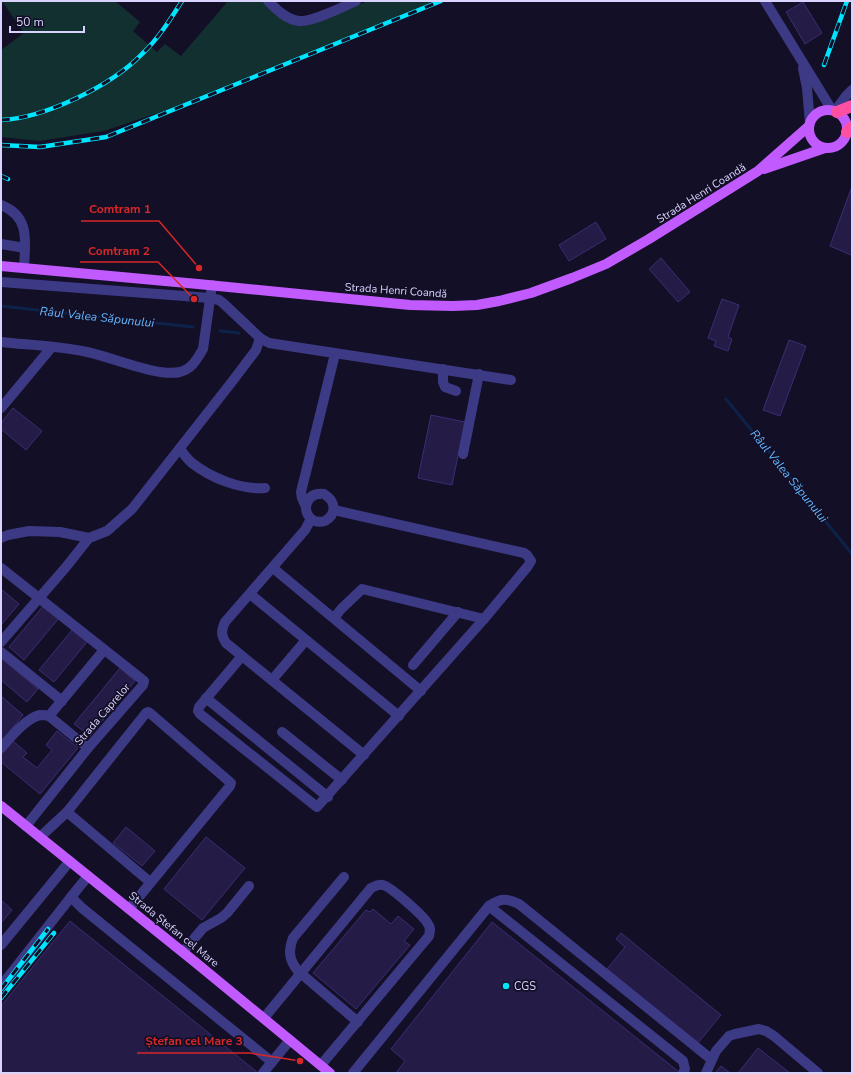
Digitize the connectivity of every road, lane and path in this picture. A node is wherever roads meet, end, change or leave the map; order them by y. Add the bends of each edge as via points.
1 (268, 1) edge
2 (356, 1) edge
3 (765, 1) edge
4 (802, 60) junction
5 (852, 90) edge
6 (852, 106) edge
7 (835, 111) junction
8 (809, 124) junction
9 (850, 130) edge
10 (825, 148) junction
11 (758, 171) junction
12 (1, 205) edge
13 (1, 244) edge
14 (25, 248) junction
15 (1, 266) edge
16 (24, 268) junction
17 (1, 282) edge
18 (212, 285) junction
19 (210, 298) junction
20 (260, 338) junction
21 (1, 342) edge
22 (51, 348) junction
23 (336, 354) junction
24 (443, 369) junction
25 (479, 374) junction
26 (511, 380) dead end
27 (456, 391) dead end
28 (1, 408) edge
29 (180, 449) junction
30 (463, 454) dead end
31 (265, 488) dead end
32 (306, 506) junction
33 (334, 510) junction
34 (311, 519) junction
35 (1, 538) edge
36 (89, 538) junction
37 (273, 568) junction
38 (2, 570) edge
39 (250, 594) junction
40 (39, 598) junction
41 (458, 612) junction
42 (334, 618) junction
43 (484, 618) junction
44 (306, 640) junction
45 (1, 642) edge
46 (104, 650) junction
47 (1, 652) edge
48 (242, 656) junction
49 (413, 665) dead end
50 (272, 680) junction
51 (421, 690) junction
52 (206, 698) junction
53 (62, 700) junction
54 (49, 716) junction
55 (399, 716) junction
56 (282, 732) dead end
57 (1, 748) edge
58 (88, 748) junction
59 (364, 755) junction
60 (342, 780) junction
61 (328, 797) junction
62 (1, 806) edge
63 (67, 812) junction
64 (26, 826) junction
65 (40, 837) junction
66 (70, 861) junction
67 (88, 876) junction
68 (344, 877) dead end
69 (150, 882) junction
70 (249, 886) dead end
71 (71, 897) junction
72 (489, 906) junction
73 (129, 908) junction
74 (1, 945) edge
75 (183, 952) junction
76 (301, 974) junction
77 (1, 986) edge
78 (264, 1018) junction
79 (358, 1022) junction
80 (290, 1040) junction
81 (711, 1059) junction
82 (272, 1062) junction
83 (321, 1065) junction
84 (263, 1073) edge
85 (330, 1073) edge
86 (353, 1073) edge
87 (684, 1073) edge
88 (706, 1073) edge
89 (818, 1073) edge

1 - 2 street via 286,16 298,21 308,20
3 - 4 street
4 - 7 street
4 - 8 street
5 - 7 street
6 - 7 highway
7 - 8 main road via 823,110 812,118
7 - 9 main road
8 - 10 main road via 814,143
8 - 11 main road, Strada Henri Coandă
9 - 10 main road via 842,143
10 - 11 main road, Strada Henri Coandă
11 - 18 main road, Strada Henri Coandă via 606,264 538,290 499,301 477,305 410,305
12 - 14 street via 14,213 23,225 26,235
13 - 14 street
14 - 16 street
15 - 16 main road, Strada Henri Coandă
16 - 18 main road, Strada Henri Coandă
17 - 19 street
18 - 19 street
19 - 20 street via 224,303
19 - 22 street via 203,349 186,370 150,370 86,352
20 - 23 street via 280,346
20 - 29 street via 256,350
21 - 22 street
22 - 28 street
23 - 24 street
23 - 32 street via 301,492
24 - 25 street
24 - 27 street via 445,387
25 - 26 street
25 - 30 street
29 - 31 street via 192,463 216,477 238,486
29 - 36 street via 132,510 107,531
32 - 33 street via 310,498 324,494 332,500
32 - 34 street
33 - 34 street via 325,521 316,522
33 - 43 street via 527,555 530,561 528,566
34 - 37 street
35 - 36 street via 29,531 60,532
36 - 40 street
37 - 39 street
37 - 42 street
38 - 40 street
39 - 44 street
39 - 48 street via 225,622 221,631 226,643
40 - 45 street
40 - 46 street
41 - 42 street via 362,589
41 - 43 street
41 - 49 street
42 - 51 street
43 - 51 street
44 - 50 street
44 - 55 street
46 - 53 street
46 - 58 street, Strada Caprelor via 144,681
47 - 53 street
48 - 50 street
48 - 52 street
50 - 59 street
51 - 55 street
52 - 61 street
52 - 61 street via 199,707 200,714 315,807 319,807
53 - 54 street
54 - 57 street via 41,715 28,722
54 - 58 street
55 - 59 street
56 - 60 street
58 - 64 street, Strada Caprelor
59 - 60 street
60 - 61 street
62 - 64 main road, Strada Ștefan cel Mare
63 - 65 street
63 - 69 street
63 - 69 street via 148,712 229,780 230,786
64 - 65 main road, Strada Ștefan cel Mare
65 - 66 main road, Strada Ștefan cel Mare
66 - 67 main road, Strada Ștefan cel Mare
66 - 74 street
67 - 71 street
67 - 73 main road, Strada Ștefan cel Mare
68 - 76 street via 293,938 289,954 292,964
69 - 73 street
70 - 75 street via 228,913 203,928
71 - 77 street
71 - 82 street
72 - 81 street via 498,900 508,899 519,904
72 - 86 street
72 - 87 street via 678,1056 683,1061
73 - 75 main road, Strada Ștefan cel Mare
75 - 78 main road, Strada Ștefan cel Mare
76 - 78 street
76 - 79 street
76 - 79 street via 371,888 381,885 394,892 429,924 429,936
78 - 80 main road, Strada Ștefan cel Mare
79 - 83 street
80 - 82 street
80 - 83 main road, Strada Ștefan cel Mare
81 - 88 street
81 - 89 street via 729,1036 760,1029 774,1036
82 - 84 street
83 - 85 main road, Strada Ștefan cel Mare

